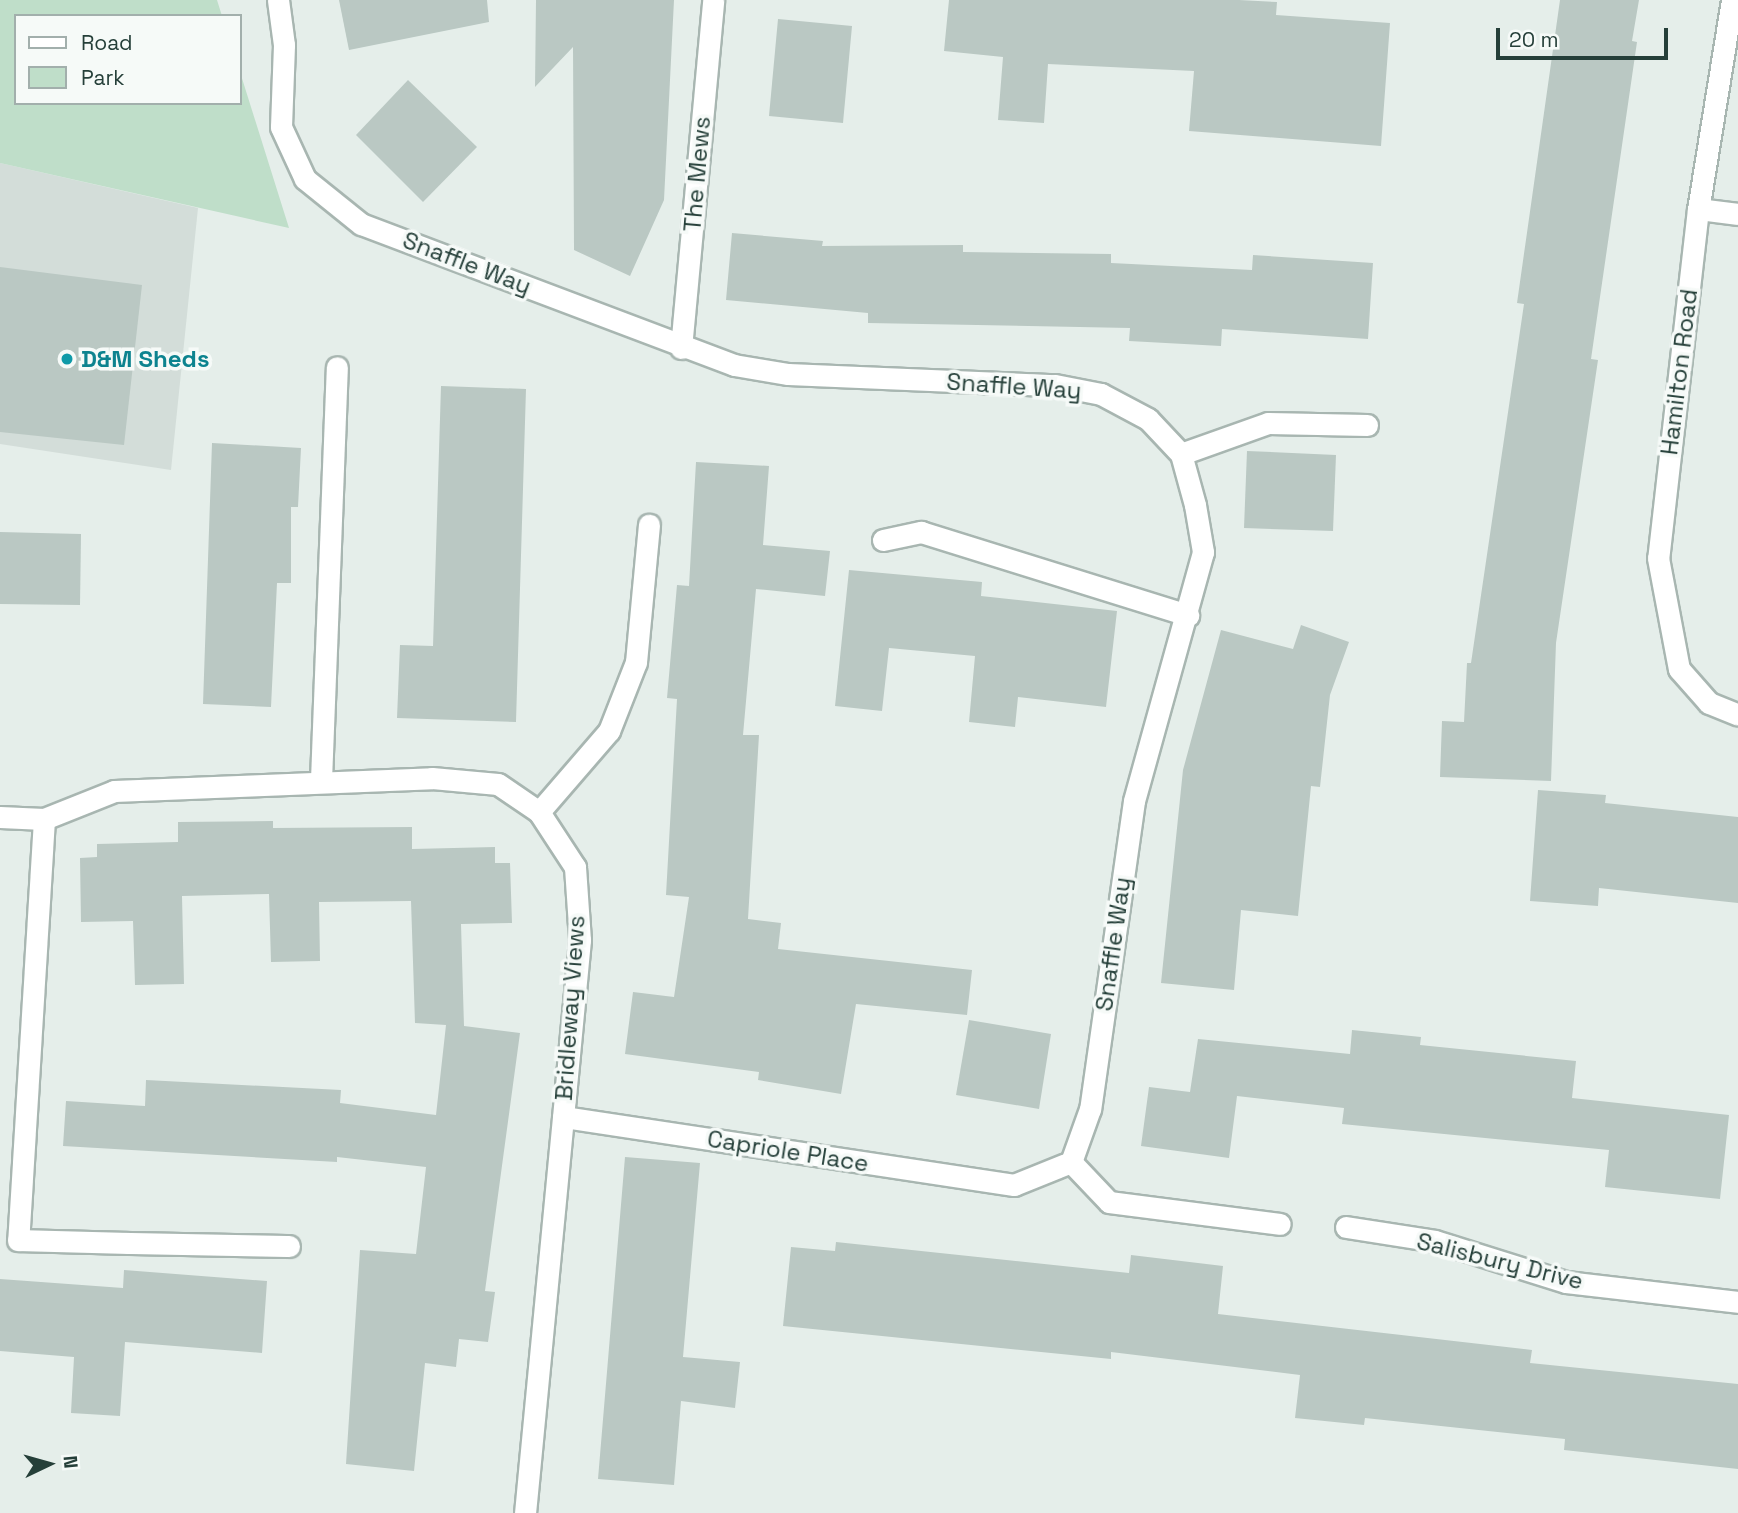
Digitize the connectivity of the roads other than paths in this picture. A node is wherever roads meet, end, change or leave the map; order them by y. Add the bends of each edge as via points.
1 (278, 0) edge
2 (713, 0) edge
3 (1732, 0) edge
4 (1698, 209) junction
5 (1738, 214) edge
6 (681, 348) junction
7 (337, 367) dead end
8 (1367, 425) dead end
9 (1181, 454) junction
10 (649, 525) dead end
11 (883, 540) dead end
12 (1188, 615) junction
13 (1738, 715) edge
14 (321, 780) junction
15 (539, 812) junction
16 (0, 817) edge
17 (44, 819) junction
18 (563, 1117) junction
19 (1071, 1162) junction
20 (1280, 1224) dead end
21 (1346, 1227) dead end
22 (9, 1240) edge
23 (289, 1246) dead end
24 (1738, 1302) edge
25 (525, 1513) edge

1 - 6 street, Snaffle Way via 284,45 281,127 305,179 361,224
2 - 6 street, The Mews
3 - 4 street, Hamilton Road
4 - 5 street
4 - 13 street, Hamilton Road via 1658,558 1679,669 1709,703
6 - 9 street, Snaffle Way via 734,365 788,374 1055,385 1101,394 1148,419
7 - 14 street
8 - 9 street via 1268,423
9 - 12 street, Snaffle Way via 1203,552
10 - 15 street via 636,662 609,731
11 - 12 street via 921,532
12 - 19 street, Snaffle Way via 1134,801 1090,1109
14 - 15 street, Bridleway Views via 432,778 498,784
14 - 17 street, Bridleway Views via 114,791
15 - 18 street, Bridleway Views via 575,867 580,940
16 - 17 street, Bridleway Views
17 - 22 street
18 - 19 street, Capriole Place via 1014,1185
18 - 25 street, Bridleway Views
19 - 20 street via 1109,1202
21 - 24 street, Salisbury Drive via 1435,1241 1566,1282
22 - 23 street

